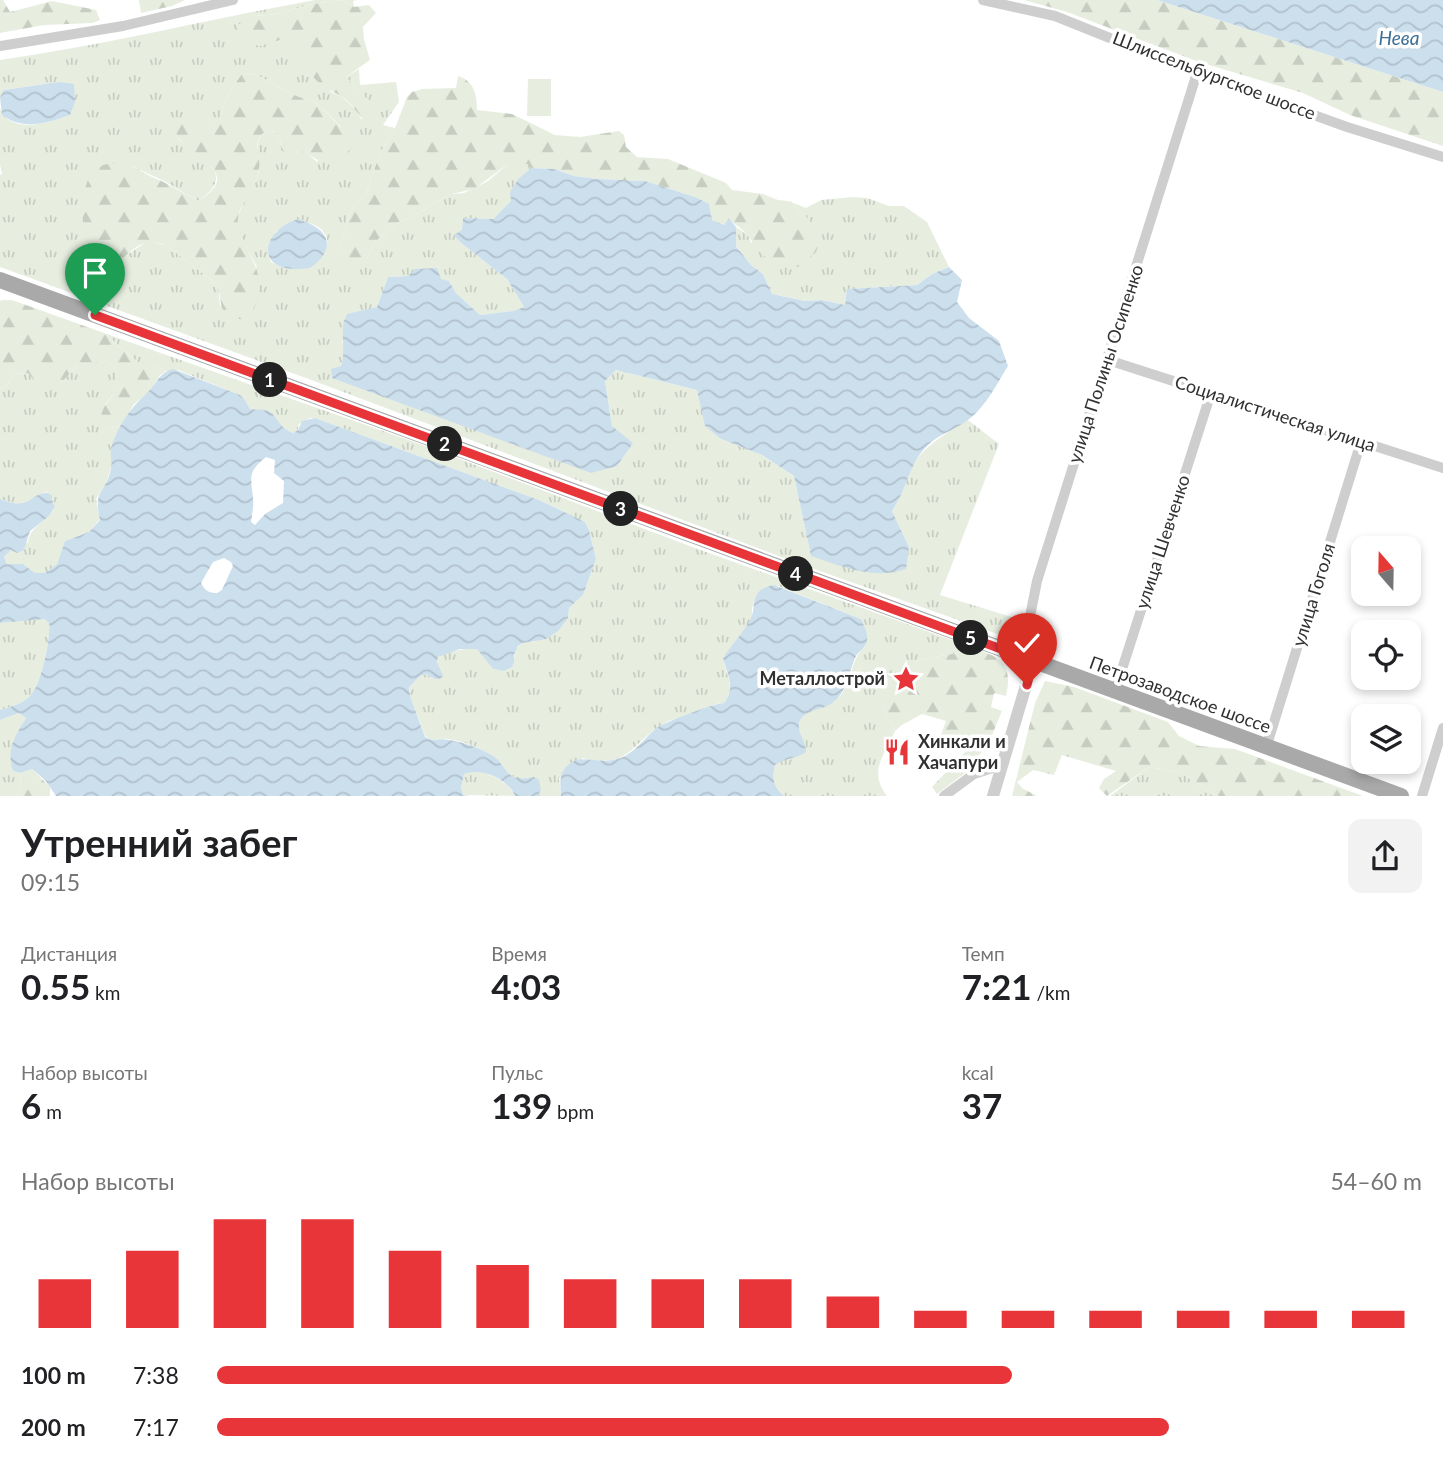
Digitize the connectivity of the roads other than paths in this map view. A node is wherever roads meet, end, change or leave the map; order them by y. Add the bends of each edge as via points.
1 (233, 0) edge
2 (983, 0) edge
3 (0, 46) edge
4 (1197, 73) junction
5 (1443, 157) edge
6 (0, 280) edge
7 (1108, 360) junction
8 (1210, 393) junction
9 (1361, 442) junction
10 (1443, 468) edge
11 (1026, 659) junction
12 (1115, 691) junction
13 (1443, 728) edge
14 (1266, 748) junction
15 (1002, 765) junction
16 (944, 796) edge
17 (993, 796) edge
18 (1401, 796) edge
19 (1422, 796) edge

1 - 3 street via 123,26
2 - 4 street, Шлиссельбургское шоссе via 1055,16
4 - 5 street, Шлиссельбургское шоссе
4 - 7 street, улица Полины Осипенко
6 - 11 main road, Петрозаводское шоссе
7 - 8 street, Социалистическая улица
7 - 11 street, улица Полины Осипенко via 1037,581
8 - 9 street, Социалистическая улица
8 - 12 street, улица Шевченко
9 - 10 street, Социалистическая улица
9 - 14 street, улица Гоголя
11 - 12 main road, Петрозаводское шоссе
11 - 15 street
12 - 14 main road, Петрозаводское шоссе
13 - 19 street
14 - 18 main road, Петрозаводское шоссе
15 - 16 street via 974,774
15 - 17 street

